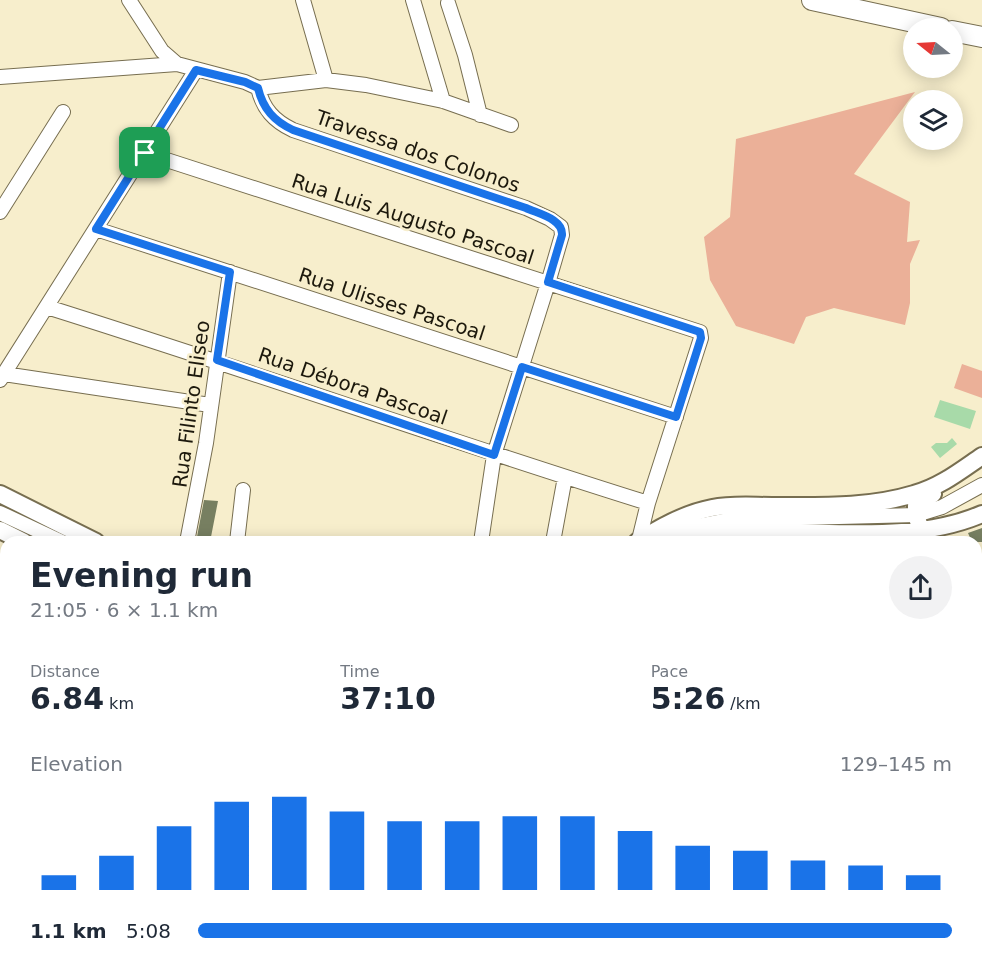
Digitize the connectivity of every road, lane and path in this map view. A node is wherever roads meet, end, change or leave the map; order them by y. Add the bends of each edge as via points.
1 (129, 0) edge
2 (303, 0) edge
3 (413, 0) edge
4 (812, 0) edge
5 (448, 3) dead end
6 (903, 20) edge
7 (963, 33) edge
8 (982, 37) edge
9 (177, 64) junction
10 (196, 70) junction
11 (0, 77) edge
12 (326, 80) junction
13 (258, 88) junction
14 (443, 101) junction
15 (63, 112) dead end
16 (480, 115) junction
17 (511, 125) dead end
18 (145, 153) junction
19 (0, 212) edge
20 (96, 229) junction
21 (230, 272) junction
22 (548, 282) junction
23 (46, 307) junction
24 (217, 360) junction
25 (522, 367) junction
26 (2, 377) edge
27 (210, 405) junction
28 (676, 417) junction
29 (494, 455) junction
30 (982, 458) edge
31 (565, 477) junction
32 (982, 485) edge
33 (243, 490) dead end
34 (0, 494) edge
35 (648, 503) junction
36 (0, 513) edge
37 (982, 514) edge
38 (644, 519) junction
39 (918, 523) junction
40 (660, 535) edge
41 (49, 536) edge
42 (84, 536) edge
43 (188, 536) edge
44 (238, 536) edge
45 (482, 536) edge
46 (554, 536) edge
47 (639, 536) edge
48 (708, 536) edge
49 (735, 536) edge
50 (846, 536) edge

1 - 9 street via 162,51
2 - 12 street
3 - 14 street
4 - 6 highway
5 - 16 street
7 - 8 highway
9 - 10 street
9 - 11 street
10 - 13 street
10 - 18 street
12 - 13 street
12 - 14 street
13 - 22 street, Travessa dos Colonos via 262,102 278,123 293,130 526,208 558,223 562,235
14 - 16 street
15 - 19 street
16 - 17 street
18 - 20 street
18 - 22 street, Rua Luis Augusto Pascoal
20 - 21 street, Rua Ulisses Pascoal
20 - 23 street
21 - 24 street, Rua Filinto Eliseo
21 - 25 street, Rua Ulisses Pascoal
22 - 25 street
22 - 28 street, Rua Luis Augusto Pascoal via 697,330 701,335
23 - 24 street, Rua Débora Pascoal
23 - 26 street
24 - 27 street, Rua Filinto Eliseo
24 - 29 street, Rua Débora Pascoal
25 - 28 street, Rua Ulisses Pascoal
25 - 29 street
26 - 27 street
27 - 43 street, Rua Filinto Eliseo
28 - 35 street
29 - 31 street, Rua Débora Pascoal
29 - 45 street
30 - 39 main road via 962,478 918,503
30 - 40 main road via 940,484 896,499 837,506 714,507 689,514
31 - 35 street, Rua Débora Pascoal
31 - 46 street
32 - 39 street
33 - 44 street
34 - 42 main road
35 - 38 street
36 - 41 street
37 - 39 main road via 964,522
38 - 40 street
38 - 47 street
39 - 40 street via 728,520
39 - 50 main road
48 - 49 main road

